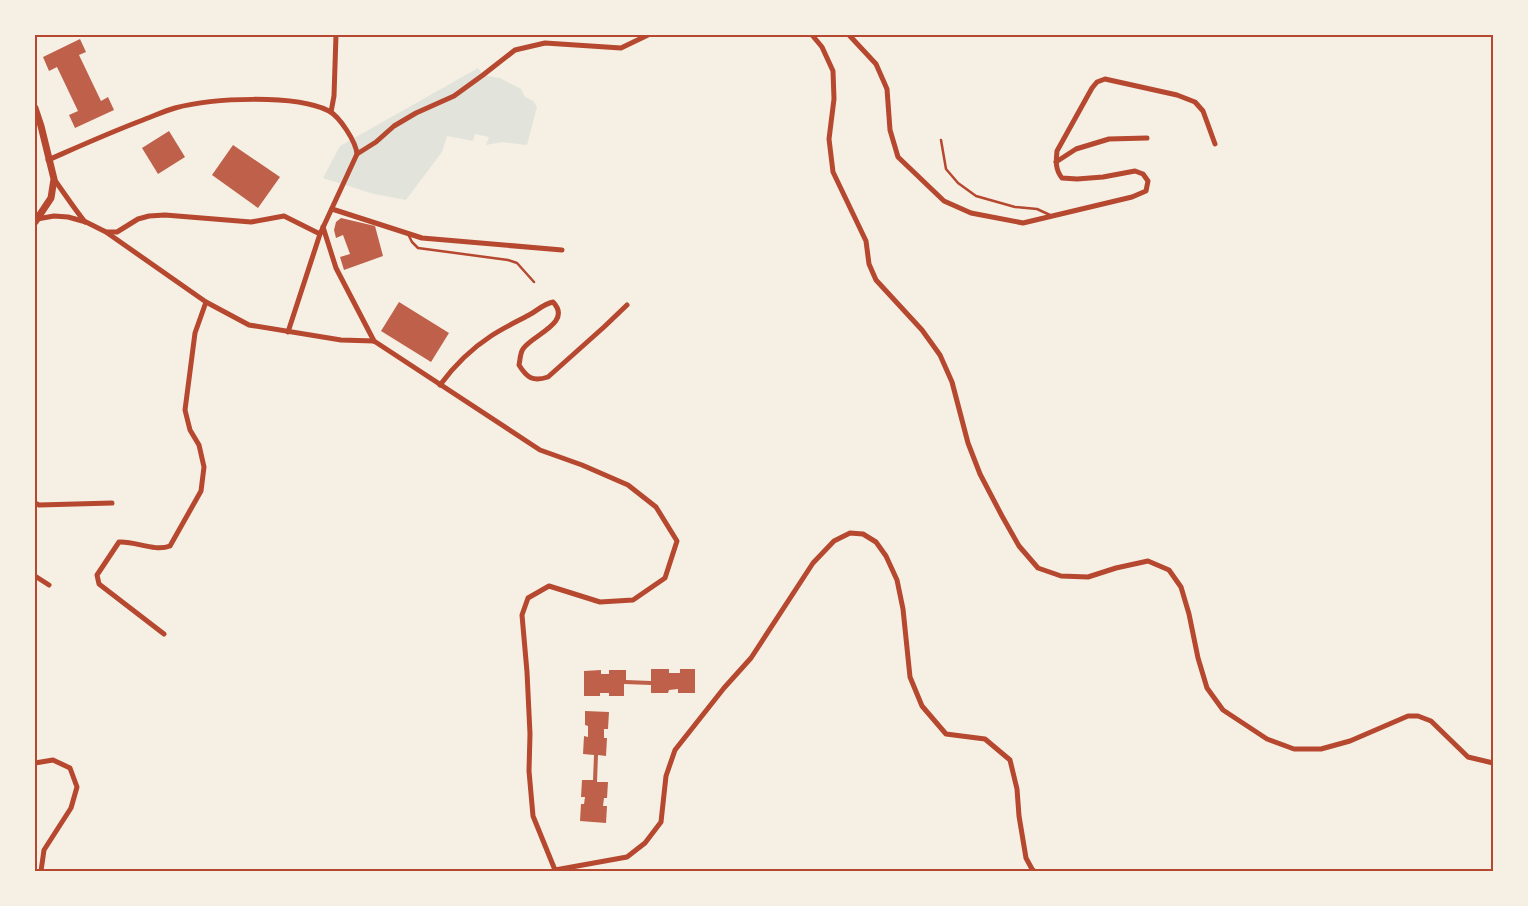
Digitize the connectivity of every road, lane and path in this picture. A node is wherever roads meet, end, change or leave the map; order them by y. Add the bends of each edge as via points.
1 (336, 35) edge
2 (648, 35) edge
3 (812, 35) edge
4 (849, 35) edge
5 (35, 108) edge
6 (331, 112) junction
7 (1147, 138) dead end
8 (941, 140) dead end
9 (1215, 144) dead end
10 (357, 154) junction
11 (48, 160) junction
12 (1056, 162) junction
13 (54, 180) junction
14 (332, 209) junction
15 (1053, 217) junction
16 (36, 221) edge
17 (86, 222) junction
18 (323, 227) junction
19 (106, 232) junction
20 (408, 233) junction
21 (320, 234) junction
22 (562, 250) dead end
23 (534, 282) dead end
24 (206, 302) junction
25 (627, 305) dead end
26 (288, 332) junction
27 (374, 341) junction
28 (440, 386) junction
29 (112, 503) dead end
30 (35, 504) edge
31 (35, 576) edge
32 (49, 585) dead end
33 (164, 634) dead end
34 (1493, 763) edge
35 (35, 764) edge
36 (41, 871) edge
37 (554, 871) edge
38 (1034, 871) edge

1 - 6 street
2 - 10 street via 621,48 545,44 515,50 454,96 394,126
3 - 34 street via 822,47 833,71 834,99 829,139 833,172 866,241 868,264 876,280 922,330 940,355 952,382 980,474 1019,546 1038,568 1062,576 1088,577 1148,561 1168,570 1181,587 1207,688 1223,710 1267,739 1294,749 1321,750 1408,716 1418,716 1431,722 1468,757
4 - 15 street via 876,64 887,89 890,130 898,156 944,201 971,213 1023,223
5 - 11 street
6 - 10 street via 348,132
6 - 11 street via 298,101 241,99 201,103 174,108
7 - 12 street via 1109,139 1076,148
8 - 15 lane via 946,169 976,196 1015,208 1037,209
9 - 12 street via 1203,111 1196,102 1105,79 1092,88 1057,151
10 - 14 street
11 - 13 street
12 - 15 street via 1062,178 1103,177 1135,171 1148,181 1146,191 1132,197
13 - 16 street via 50,198
13 - 17 street
14 - 18 street
14 - 20 street
16 - 17 street via 54,216
17 - 19 street
18 - 21 street
18 - 27 street via 336,268
19 - 21 street via 116,232 149,216 251,222 284,216
19 - 24 street
20 - 22 street via 422,238
20 - 23 lane via 418,248 518,263
21 - 26 street
24 - 26 street via 248,325
24 - 33 street via 195,333 184,410 199,445 204,467 201,491 170,546 163,548 119,542 97,575 99,584
25 - 28 street via 548,377 532,378 520,365 523,349 557,320 559,313 553,302 491,336 452,369
26 - 27 street
27 - 28 street
28 - 37 street via 540,450 628,485 656,507 677,542 665,578 633,600 600,602 549,586 528,598 522,615 533,816
29 - 30 street
31 - 32 street
35 - 36 street via 53,760 70,768 77,787 72,808 44,850
37 - 38 street via 627,857 645,843 661,822 666,776 675,750 752,658 813,563 834,541 850,533 863,534 876,542 897,580 910,677 922,706 946,734 985,738 1010,760 1026,858

